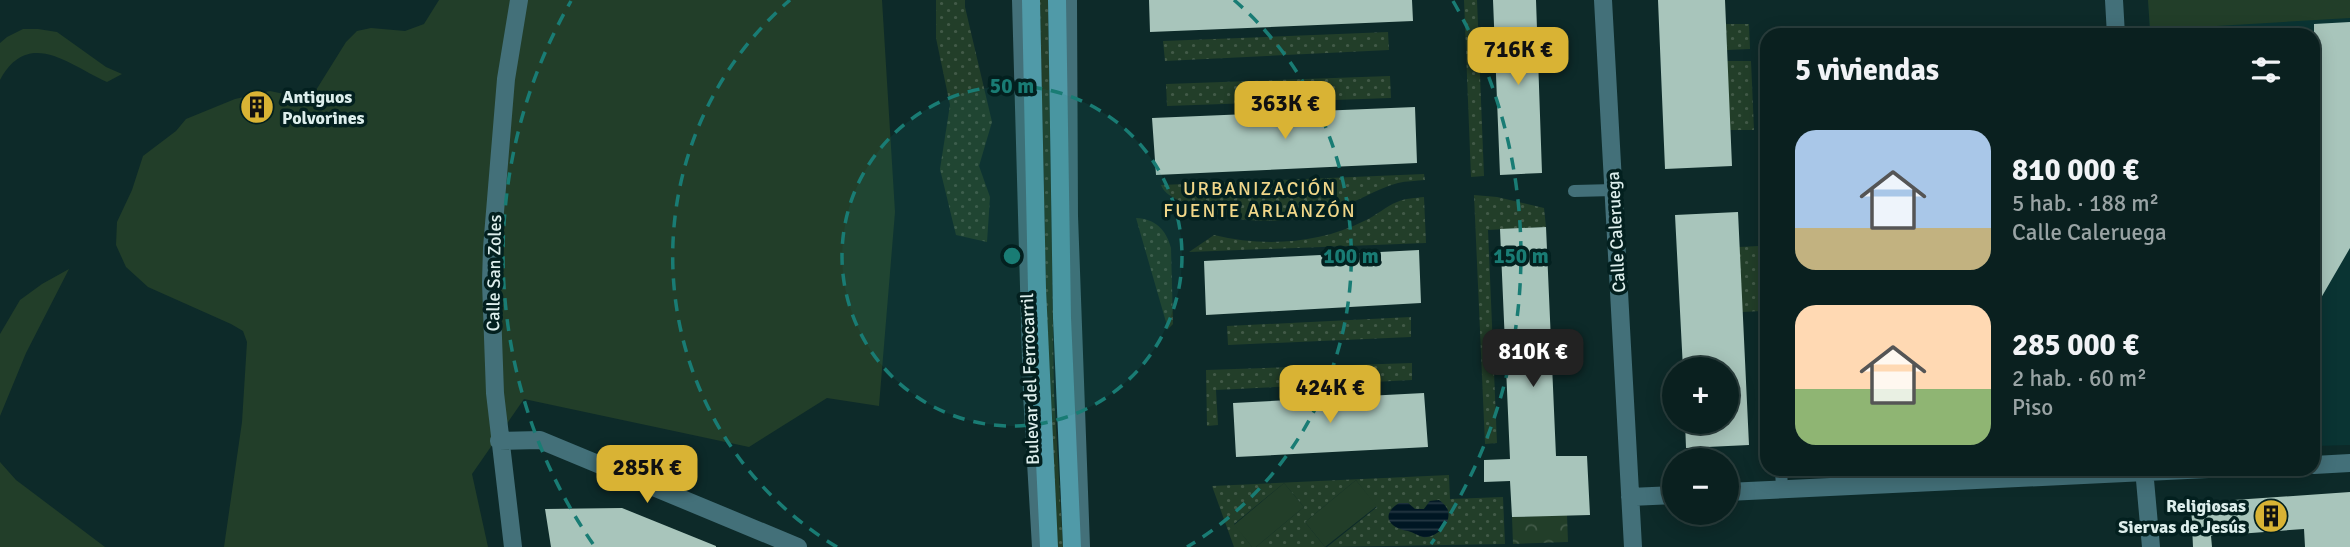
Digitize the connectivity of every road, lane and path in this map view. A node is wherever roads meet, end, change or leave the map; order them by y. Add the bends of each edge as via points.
1 (519, 0) edge
2 (1018, 0) edge
3 (1031, 0) edge
4 (1057, 0) edge
5 (1071, 0) edge
6 (1604, 0) edge
7 (2114, 0) edge
8 (2116, 28) edge
9 (1614, 190) junction
10 (1574, 191) dead end
11 (499, 441) junction
12 (2350, 463) edge
13 (2320, 465) edge
14 (1781, 476) edge
15 (2030, 476) edge
16 (2145, 476) edge
17 (1782, 489) junction
18 (1739, 491) edge
19 (1662, 496) edge
20 (1630, 497) junction
21 (513, 547) edge
22 (799, 547) edge
23 (1038, 547) edge
24 (1049, 547) edge
25 (1072, 547) edge
26 (1083, 547) edge
27 (1633, 547) edge
28 (2151, 547) edge

1 - 11 street, Calle San Zoles via 506,79 492,248
2 - 23 lane, Bulevar del Ferrocarril
3 - 24 main road, Bulevar del Ferrocarril via 1037,289
4 - 25 main road, Bulevar del Ferrocarril
5 - 26 lane via 1072,216
6 - 9 street, Calle Caleruega
7 - 8 street
9 - 10 lane
9 - 20 street, Calle Caleruega
11 - 21 street, Calle San Zoles
11 - 22 street via 540,440
12 - 13 street
14 - 17 lane
15 - 17 street
16 - 28 street
17 - 18 street
19 - 20 street
20 - 27 street, Calle Caleruega

